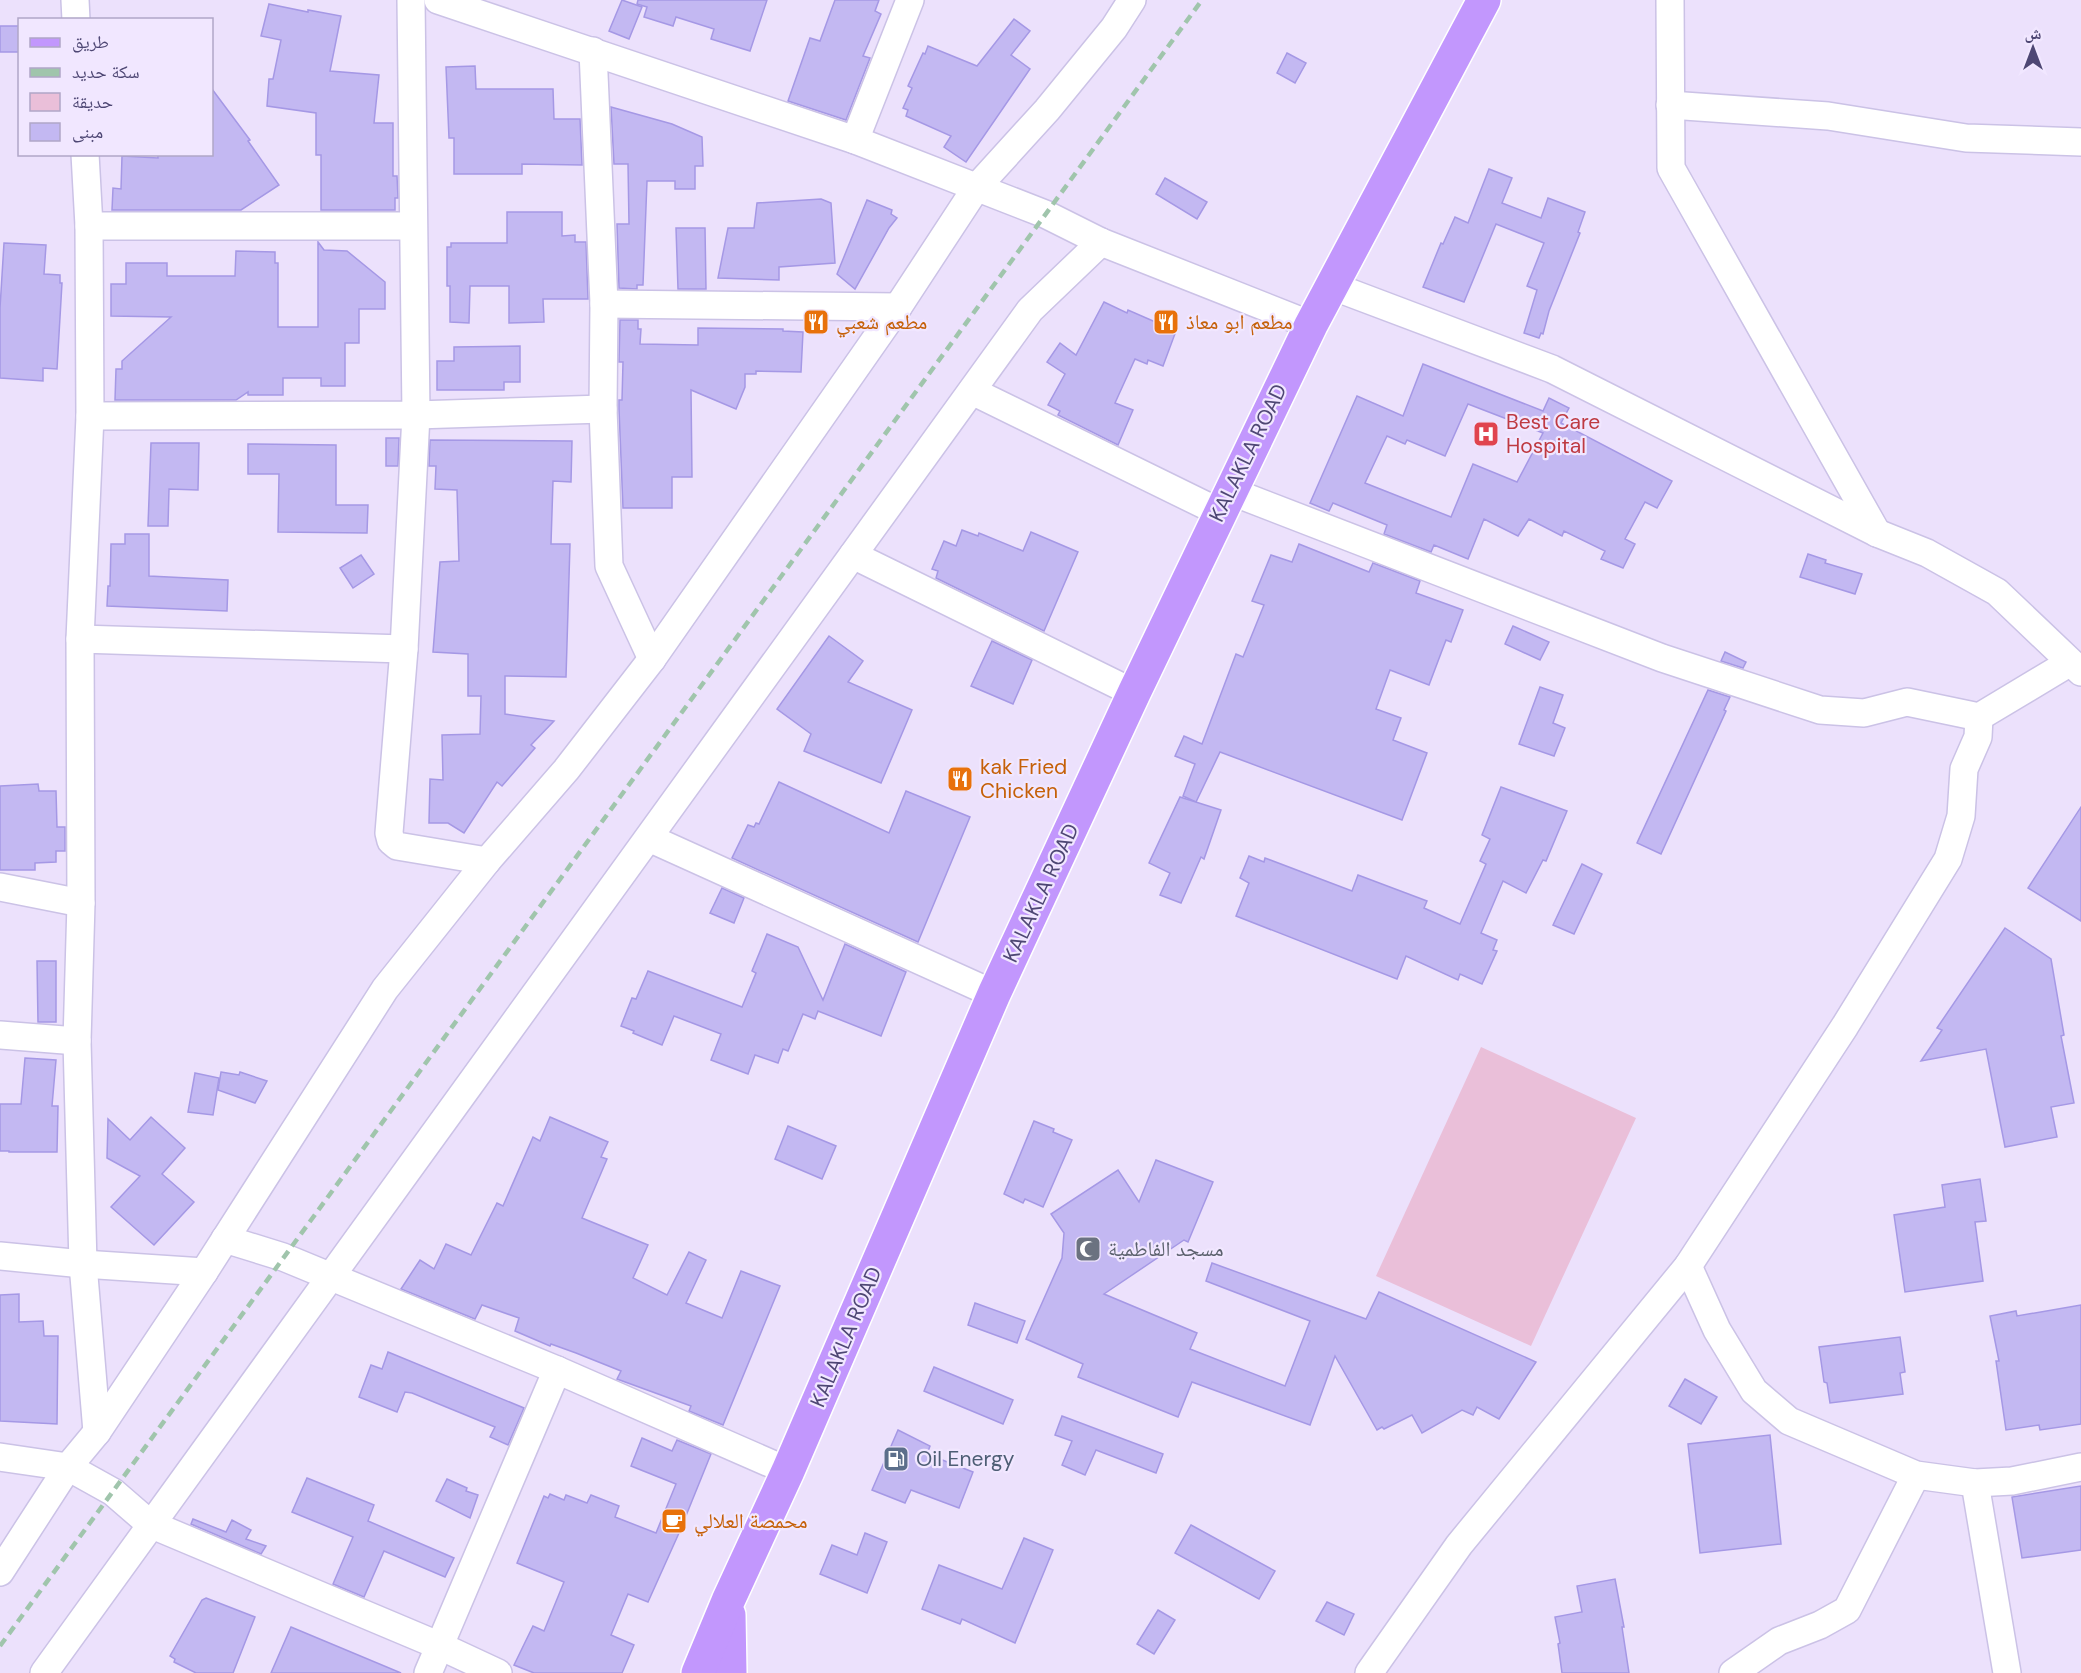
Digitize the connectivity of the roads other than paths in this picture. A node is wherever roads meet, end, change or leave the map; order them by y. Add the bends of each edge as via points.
1 (75, 0) edge
2 (411, 0) edge
3 (910, 0) edge
4 (1132, 0) edge
5 (1484, 0) edge
6 (1670, 0) edge
7 (453, 2) edge
8 (76, 18) edge
9 (593, 51) junction
10 (1670, 105) junction
11 (855, 140) junction
12 (2081, 142) edge
13 (85, 156) edge
14 (976, 188) junction
15 (89, 226) junction
16 (413, 226) junction
17 (1101, 242) junction
18 (1332, 286) junction
19 (604, 304) junction
20 (898, 307) junction
21 (1311, 325) junction
22 (972, 391) junction
23 (603, 409) junction
24 (416, 415) junction
25 (90, 416) junction
26 (1225, 502) junction
27 (1877, 533) junction
28 (853, 555) junction
29 (80, 639) junction
30 (404, 649) junction
31 (651, 659) junction
32 (2075, 668) edge
33 (1134, 693) junction
34 (1979, 717) junction
35 (649, 838) junction
36 (487, 861) junction
37 (0, 887) edge
38 (81, 903) junction
39 (994, 994) junction
40 (0, 1035) edge
41 (76, 1041) junction
42 (225, 1239) junction
43 (0, 1256) edge
44 (83, 1264) junction
45 (1688, 1266) junction
46 (204, 1272) junction
47 (331, 1278) junction
48 (557, 1370) junction
49 (97, 1432) junction
50 (0, 1457) edge
51 (68, 1467) junction
52 (2081, 1467) edge
53 (788, 1471) junction
54 (1916, 1475) junction
55 (1976, 1483) junction
56 (150, 1524) junction
57 (0, 1572) edge
58 (728, 1601) junction
59 (440, 1646) junction
60 (45, 1673) edge
61 (428, 1673) edge
62 (498, 1673) edge
63 (698, 1673) edge
64 (730, 1673) edge
65 (1369, 1673) edge
66 (1733, 1673) edge
67 (2007, 1673) edge

1 - 8 street
2 - 16 street
3 - 11 street
4 - 14 street via 1069,83
5 - 18 main road, KALAKLA ROAD
6 - 10 street
7 - 9 street
9 - 11 street
9 - 19 street
10 - 12 street via 1828,116 1966,138
10 - 27 street via 1671,168
11 - 14 street
13 - 15 street
14 - 17 street via 1045,214
14 - 20 street
15 - 16 street
15 - 25 street
16 - 24 street
17 - 21 street
17 - 22 street via 1030,310
18 - 21 main road, KALAKLA ROAD
18 - 27 street via 1552,369
19 - 20 street
19 - 23 street
20 - 31 street
21 - 26 main road, KALAKLA ROAD
22 - 26 street
22 - 28 street
23 - 24 street
23 - 31 street via 609,566
24 - 25 street
24 - 30 street
25 - 29 street
26 - 33 main road, KALAKLA ROAD
26 - 34 street via 1662,658 1820,710 1864,713 1907,702
27 - 32 street via 1927,553 1997,592
28 - 33 street
28 - 35 street
29 - 30 street
29 - 38 street
30 - 36 street via 391,841 397,846
31 - 36 street via 566,770
32 - 34 street
33 - 39 main road, KALAKLA ROAD
34 - 45 street via 1978,737 1964,769 1961,816 1948,859 1845,1026
35 - 39 street
35 - 47 street
36 - 42 street via 386,990
37 - 38 street
38 - 41 street
39 - 53 main road, KALAKLA ROAD
40 - 41 street
41 - 44 street
42 - 46 street
42 - 47 street via 283,1257
43 - 44 street
44 - 46 street
44 - 49 street
45 - 54 street via 1717,1330 1754,1391 1789,1421
45 - 65 street via 1459,1545
46 - 49 street
47 - 48 street
47 - 56 street
48 - 53 street
48 - 59 street
49 - 51 street
50 - 51 street
51 - 56 street via 113,1492
51 - 57 street
52 - 55 street via 2012,1481
53 - 58 main road, KALAKLA ROAD
54 - 55 street
54 - 66 street via 1847,1610 1779,1641
55 - 67 street
56 - 59 street
56 - 60 street
58 - 63 main road, KALAKLA ROAD
58 - 64 main road
59 - 61 street
59 - 62 street

